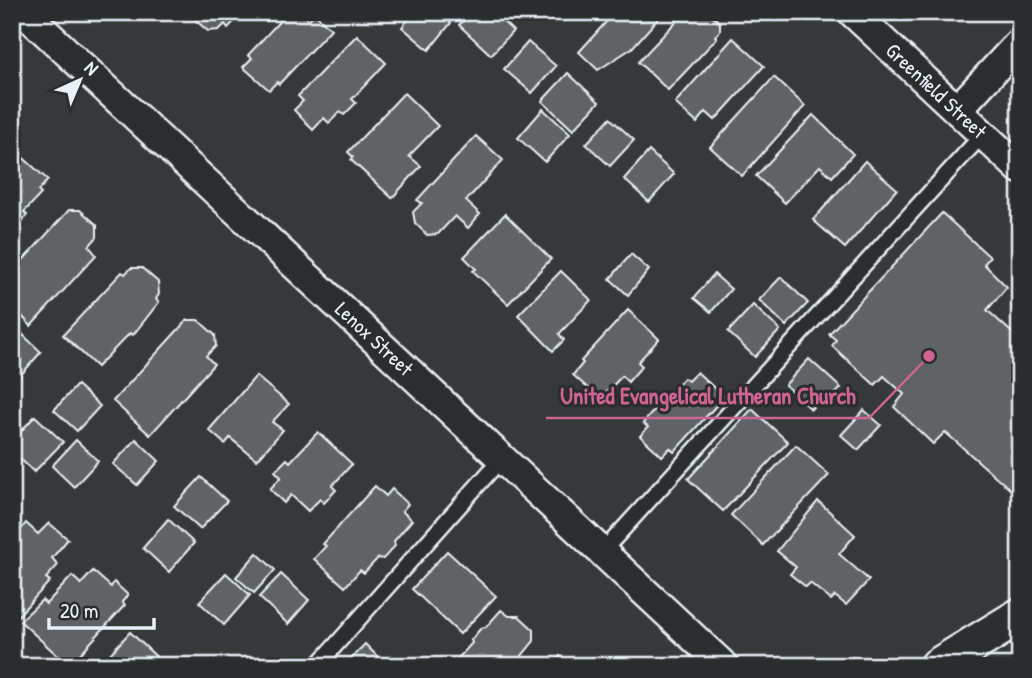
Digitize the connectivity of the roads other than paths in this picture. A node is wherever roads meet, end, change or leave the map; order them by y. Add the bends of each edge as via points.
1 (24, 12) edge
2 (852, 12) edge
3 (1020, 42) edge
4 (957, 110) junction
5 (983, 134) junction
6 (1020, 169) edge
7 (502, 458) junction
8 (603, 551) junction
9 (1020, 616) edge
10 (317, 666) edge
11 (724, 666) edge
12 (938, 666) edge

1 - 7 street, Lenox Street
2 - 4 street, Greenfield Street
3 - 4 street
4 - 5 street, Greenfield Street
5 - 6 street, Greenfield Street
5 - 8 lane
7 - 8 street, Lenox Street
7 - 10 lane
8 - 11 street, Lenox Street
9 - 12 street

